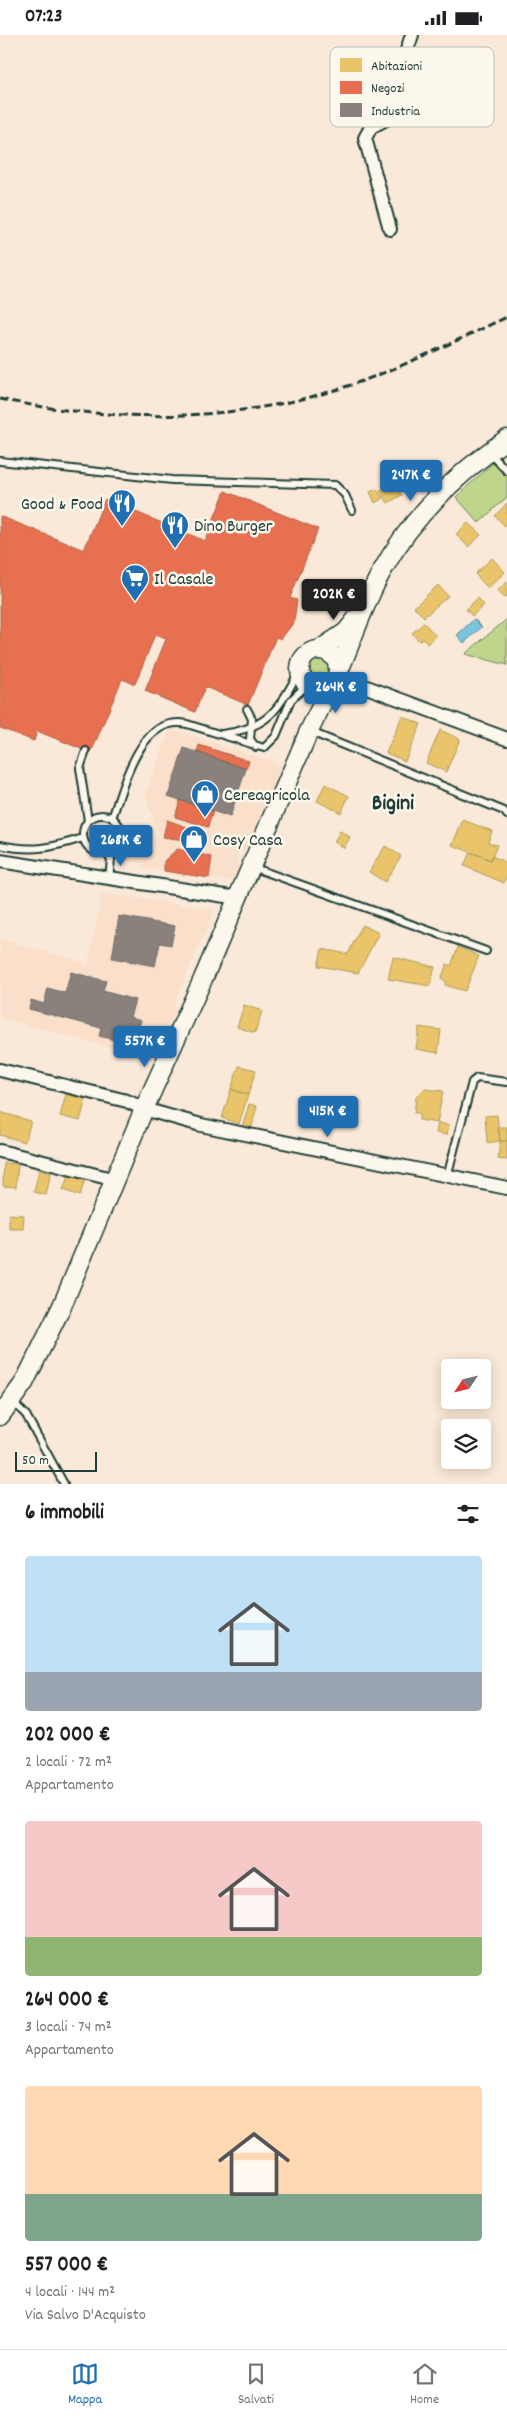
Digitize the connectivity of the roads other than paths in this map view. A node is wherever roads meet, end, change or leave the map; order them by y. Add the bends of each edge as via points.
1 (412, 35) edge
2 (408, 47) edge
3 (371, 127) edge
4 (390, 229) dead end
5 (507, 439) edge
6 (488, 451) junction
7 (0, 461) edge
8 (507, 471) edge
9 (352, 510) dead end
10 (364, 607) junction
11 (319, 650) junction
12 (336, 677) junction
13 (306, 680) junction
14 (247, 709) dead end
15 (251, 729) junction
16 (309, 731) junction
17 (220, 734) junction
18 (507, 739) edge
19 (257, 747) junction
20 (86, 751) dead end
21 (507, 815) edge
22 (112, 818) junction
23 (88, 821) junction
24 (83, 839) junction
25 (0, 845) edge
26 (106, 852) junction
27 (0, 861) edge
28 (251, 866) junction
29 (109, 879) junction
30 (238, 898) junction
31 (486, 951) dead end
32 (0, 1070) edge
33 (507, 1082) edge
34 (144, 1109) junction
35 (0, 1151) edge
36 (447, 1177) junction
37 (116, 1179) junction
38 (507, 1188) edge
39 (12, 1401) junction
40 (0, 1416) edge
41 (64, 1484) edge

1 - 2 street
3 - 4 street via 365,138
5 - 6 main road
6 - 8 lane
6 - 10 main road via 413,525 382,571
7 - 9 lane via 172,480 335,485 345,495
10 - 11 main road via 346,632
10 - 12 main road
11 - 12 main road via 334,657
11 - 13 main road via 304,658
12 - 13 main road via 322,688
12 - 16 main road
12 - 18 street
13 - 15 lane via 270,716
13 - 16 main road via 312,712
13 - 19 lane via 290,700 276,736 267,746
14 - 15 lane via 252,719
15 - 17 lane
15 - 19 lane via 250,739
16 - 21 lane via 504,811
16 - 28 main road
17 - 19 lane
17 - 22 lane via 175,721 150,735 129,768
20 - 23 lane via 80,768
22 - 23 lane via 102,815
22 - 26 lane via 119,826 121,836 115,847
23 - 24 lane
24 - 25 lane via 50,849 23,850
24 - 26 lane via 93,851
26 - 29 lane via 111,859
27 - 29 street
28 - 30 main road
28 - 31 lane
29 - 30 street
30 - 34 main road
32 - 34 street via 127,1101
33 - 36 lane via 477,1078 472,1082
34 - 36 street via 201,1125
34 - 37 main road
35 - 37 street
36 - 38 street
37 - 39 main road via 62,1306
39 - 40 main road
39 - 41 lane via 26,1415

